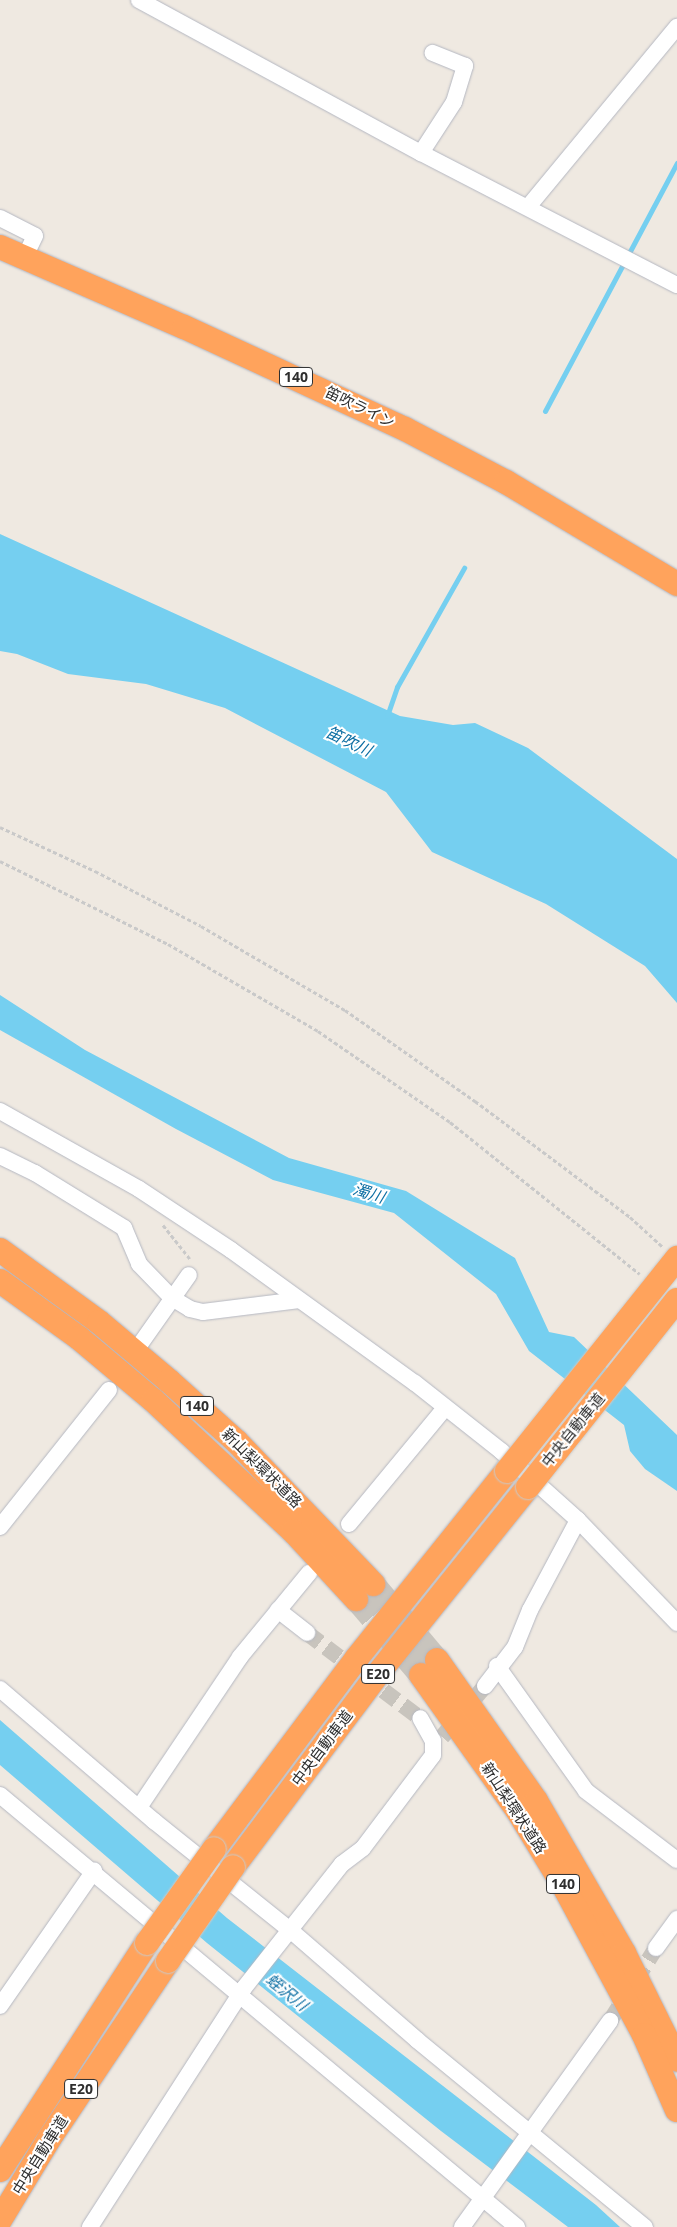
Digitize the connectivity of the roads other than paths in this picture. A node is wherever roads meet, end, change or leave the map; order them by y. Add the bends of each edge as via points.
1 (139, 0) edge
2 (674, 30) edge
3 (433, 53) dead end
4 (421, 153) junction
5 (528, 207) junction
6 (0, 218) edge
7 (0, 247) edge
8 (24, 259) junction
9 (677, 285) edge
10 (677, 584) edge
11 (0, 1112) edge
12 (0, 1156) edge
13 (0, 1250) edge
14 (674, 1255) edge
15 (189, 1275) road end
16 (0, 1281) edge
17 (172, 1298) junction
18 (299, 1300) junction
19 (677, 1300) edge
20 (141, 1343) dead end
21 (108, 1390) dead end
22 (445, 1408) junction
23 (578, 1520) junction
24 (349, 1524) dead end
25 (0, 1527) edge
26 (309, 1574) dead end
27 (278, 1610) junction
28 (677, 1623) edge
29 (307, 1633) tunnel mouth
30 (497, 1666) junction
31 (485, 1686) tunnel mouth
32 (0, 1688) edge
33 (420, 1718) tunnel mouth
34 (0, 1795) edge
35 (140, 1806) junction
36 (677, 1860) edge
37 (94, 1871) junction
38 (677, 1919) edge
39 (285, 1932) junction
40 (656, 1948) tunnel mouth
41 (240, 1992) junction
42 (0, 2006) edge
43 (610, 2022) tunnel mouth
44 (677, 2060) edge
45 (677, 2110) edge
46 (527, 2137) junction
47 (0, 2170) edge
48 (487, 2192) junction
49 (0, 2220) edge
50 (90, 2227) edge
51 (462, 2227) edge
52 (517, 2227) edge
53 (645, 2227) edge

1 - 4 street
2 - 5 street
3 - 4 street via 465,66 454,102
4 - 5 street
5 - 9 street
6 - 8 street via 35,236
7 - 8 highway, 笛吹ライン / 140
8 - 10 highway, 笛吹ライン / 140 via 184,327 405,429 506,482
11 - 18 street via 139,1189
12 - 17 street via 35,1173 124,1228 139,1264
13 - 16 highway, 新山梨環状道路 / 140 via 99,1322 176,1387 263,1468 365,1592 293,1531 153,1400 79,1338
14 - 47 highway, 中央自動車道 / E20, bridge via 357,1658 214,1849 147,1943
15 - 17 street
17 - 18 street via 190,1309 203,1312
17 - 20 street
18 - 22 street
19 - 49 highway, 中央自動車道 / E20, bridge via 377,1675 233,1867 49,2139
21 - 25 street
22 - 23 street via 501,1451
22 - 24 street
23 - 28 street
23 - 30 street via 530,1610 515,1646
26 - 27 street
27 - 29 street
27 - 35 street via 240,1657
30 - 31 street
30 - 36 street via 586,1791
32 - 35 street
33 - 39 street via 437,1739 433,1755 363,1848 342,1864
34 - 37 street
35 - 39 street
37 - 41 street
37 - 42 street
38 - 40 street
39 - 41 street
39 - 46 street
41 - 48 street
41 - 50 street
43 - 46 street
44 - 45 highway, 新山梨環状道路 / 140 via 624,1952 551,1826 488,1730 429,1667 566,1890 644,2035
46 - 48 street
46 - 53 street
48 - 51 street
48 - 52 street

